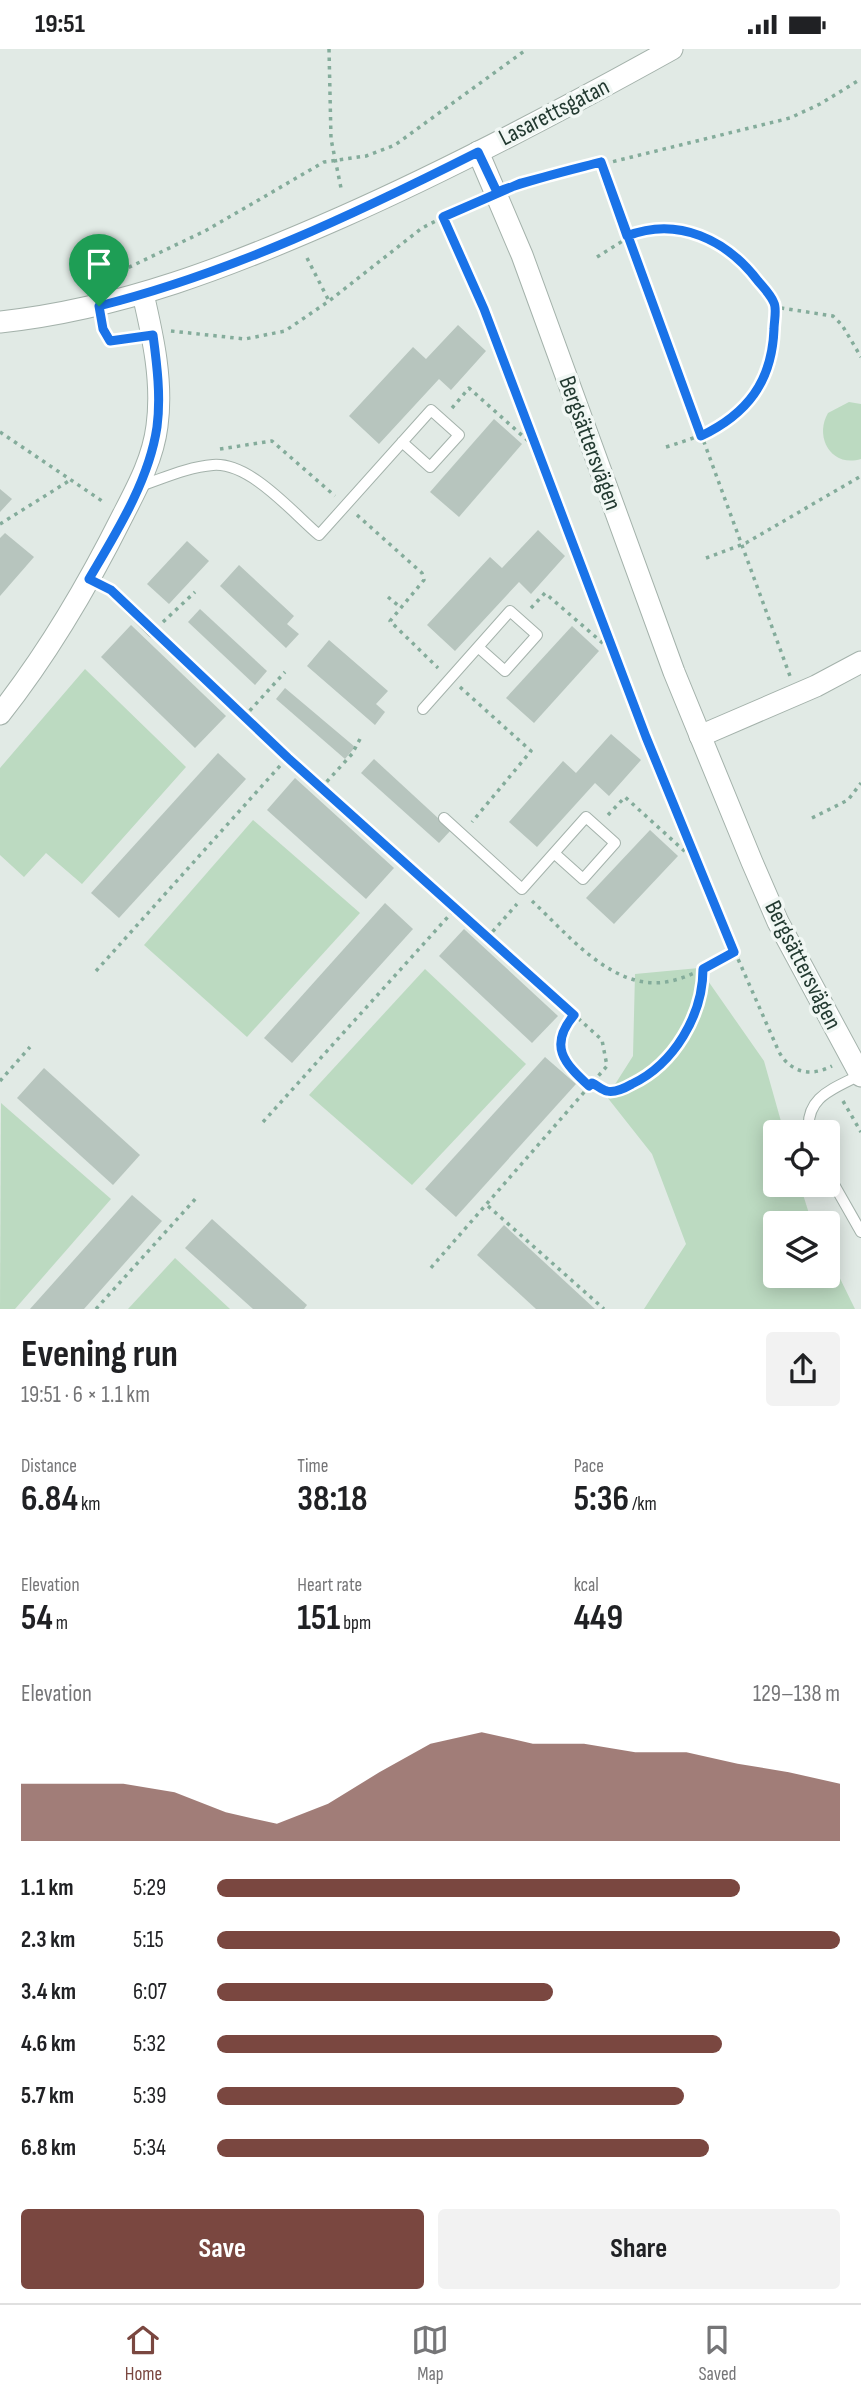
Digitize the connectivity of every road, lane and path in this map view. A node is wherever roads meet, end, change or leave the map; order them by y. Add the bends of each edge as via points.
1 (329, 49) edge
2 (527, 49) edge
3 (672, 49) edge
4 (861, 79) edge
5 (478, 152) junction
6 (334, 159) junction
7 (601, 162) junction
8 (341, 188) dead end
9 (497, 192) junction
10 (443, 217) junction
11 (627, 236) junction
12 (597, 257) dead end
13 (307, 258) dead end
14 (143, 294) junction
15 (329, 301) junction
16 (775, 304) junction
17 (99, 306) junction
18 (0, 322) edge
19 (153, 335) junction
20 (861, 358) edge
21 (442, 419) junction
22 (0, 432) edge
23 (701, 436) junction
24 (402, 442) junction
25 (666, 447) dead end
26 (537, 448) junction
27 (216, 450) dead end
28 (861, 476) edge
29 (72, 479) junction
30 (138, 487) junction
31 (346, 505) junction
32 (123, 515) junction
33 (0, 524) edge
34 (741, 545) junction
35 (706, 558) dead end
36 (89, 579) junction
37 (195, 592) dead end
38 (388, 597) dead end
39 (400, 608) junction
40 (521, 620) junction
41 (153, 632) junction
42 (478, 647) junction
43 (614, 653) junction
44 (861, 662) edge
45 (285, 672) dead end
46 (450, 678) junction
47 (797, 695) junction
48 (423, 709) dead end
49 (0, 714) edge
50 (244, 717) junction
51 (700, 736) junction
52 (360, 739) dead end
53 (288, 758) junction
54 (861, 783) edge
55 (321, 788) junction
56 (444, 818) dead end
57 (812, 818) dead end
58 (597, 827) junction
59 (461, 834) junction
60 (554, 853) junction
61 (694, 859) junction
62 (521, 894) junction
63 (455, 909) junction
64 (487, 938) junction
65 (734, 952) junction
66 (703, 969) junction
67 (96, 971) dead end
68 (574, 1015) junction
69 (30, 1047) dead end
70 (857, 1069) edge
71 (0, 1080) edge
72 (591, 1085) junction
73 (810, 1120) edge
74 (263, 1122) dead end
75 (840, 1195) edge
76 (198, 1196) dead end
77 (488, 1206) junction
78 (861, 1233) edge
79 (429, 1270) dead end
80 (96, 1309) edge
81 (604, 1309) edge

1 - 6 path
2 - 6 path via 395,145 366,156
3 - 5 street, Lasarettsgatan
4 - 7 path via 790,118
5 - 9 street, Bergsättersvägen
5 - 14 street, Lasarettsgatan via 292,239
6 - 8 path
6 - 17 path via 205,231 94,283
7 - 9 path
7 - 11 path
9 - 10 path
9 - 51 street, Bergsättersvägen
10 - 15 path via 422,228
10 - 26 path via 468,267
11 - 12 path
11 - 16 path via 678,231 716,241 744,263
11 - 23 path
13 - 15 path
14 - 17 street, Lasarettsgatan
14 - 19 street
15 - 19 path via 301,322 268,336 244,339 175,330
16 - 20 path via 792,312 833,316
16 - 23 path via 772,358 765,379 740,412
17 - 18 street, Lasarettsgatan
17 - 19 path via 110,341
19 - 30 street via 158,424
21 - 24 lane via 431,410
21 - 24 lane via 459,435 430,467
21 - 26 path via 469,389
22 - 29 path
23 - 25 path
23 - 34 path
24 - 31 lane
26 - 43 path
27 - 31 path via 272,441
28 - 34 path
29 - 32 path
29 - 33 path
30 - 31 lane via 192,469 229,466 251,476 319,535
30 - 32 street
31 - 39 path via 422,573 424,580
32 - 36 street
34 - 35 path
34 - 47 path
36 - 41 lane via 111,590
36 - 49 street via 46,653
37 - 41 path
38 - 39 path
39 - 46 path via 390,621 392,625
40 - 42 lane via 510,611
40 - 42 lane via 537,635 505,671
40 - 43 path via 545,593
41 - 50 path
42 - 46 lane
43 - 61 path
44 - 47 street
45 - 50 path
46 - 48 lane
46 - 59 path via 531,751
47 - 51 street
50 - 53 path
51 - 70 street, Bergsättersvägen via 778,922
52 - 55 path
53 - 55 path
53 - 67 path
54 - 57 path via 848,800
55 - 63 path
56 - 59 lane
58 - 60 lane via 586,817
58 - 60 lane via 615,843 583,879
58 - 61 path via 625,797
59 - 62 lane
60 - 62 lane
61 - 65 path
62 - 64 path
62 - 66 path via 600,963 623,976 657,983
63 - 64 path
63 - 74 path
64 - 68 path
65 - 66 path
65 - 70 path via 784,1062 817,1073
66 - 72 path via 697,1002 683,1037 660,1066 621,1090 608,1092
68 - 72 path via 564,1027 561,1049 573,1071
68 - 72 path via 602,1040 607,1066
69 - 71 path
70 - 73 lane via 817,1101 810,1109
72 - 77 path
75 - 78 lane
76 - 80 path
77 - 79 path
77 - 81 path

